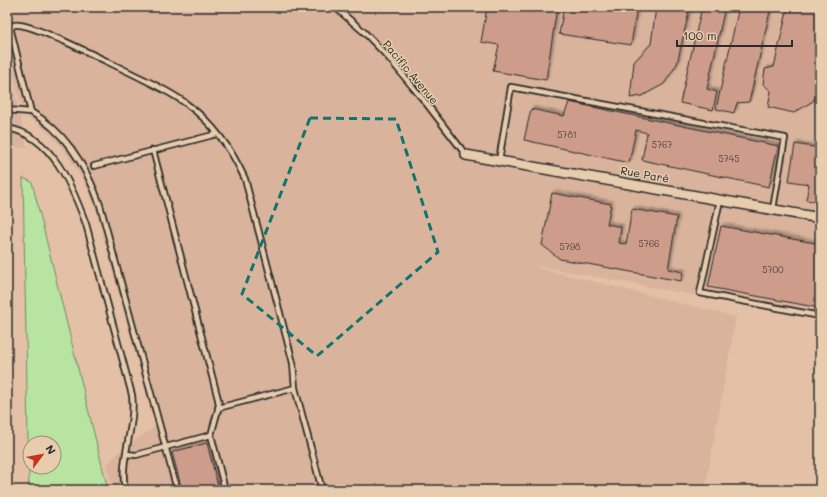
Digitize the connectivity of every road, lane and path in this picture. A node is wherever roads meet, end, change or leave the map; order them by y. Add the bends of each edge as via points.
1 (335, 7) edge
2 (7, 110) edge
3 (31, 112) junction
4 (7, 128) edge
5 (217, 134) junction
6 (153, 150) junction
7 (466, 155) joint
8 (499, 161) junction
9 (94, 166) dead end
10 (720, 200) junction
11 (773, 209) junction
12 (820, 218) edge
13 (820, 316) edge
14 (295, 388) junction
15 (218, 408) junction
16 (211, 435) junction
17 (166, 446) junction
18 (126, 454) junction
19 (176, 486) dead end
20 (125, 490) edge
21 (225, 490) edge
22 (322, 490) edge

1 - 7 lane, Pacific Avenue via 388,57
2 - 3 lane
3 - 5 lane via 10,31 14,25 53,36 149,82 187,104
3 - 17 lane via 47,122 72,149 95,189
4 - 18 lane via 34,139 51,155 68,181 84,217 132,395 133,410
5 - 6 lane
5 - 14 lane via 225,142 245,179 293,362
6 - 9 lane
6 - 15 lane via 218,399
7 - 8 street, Rue Paré
8 - 10 street, Rue Paré
8 - 11 lane via 511,87 785,138
10 - 11 street, Rue Paré
10 - 13 lane via 700,293
11 - 12 street, Rue Paré
14 - 15 lane
14 - 22 lane
15 - 16 lane
16 - 17 lane
16 - 21 lane
17 - 18 lane via 136,455
17 - 19 lane
18 - 20 lane via 123,478

